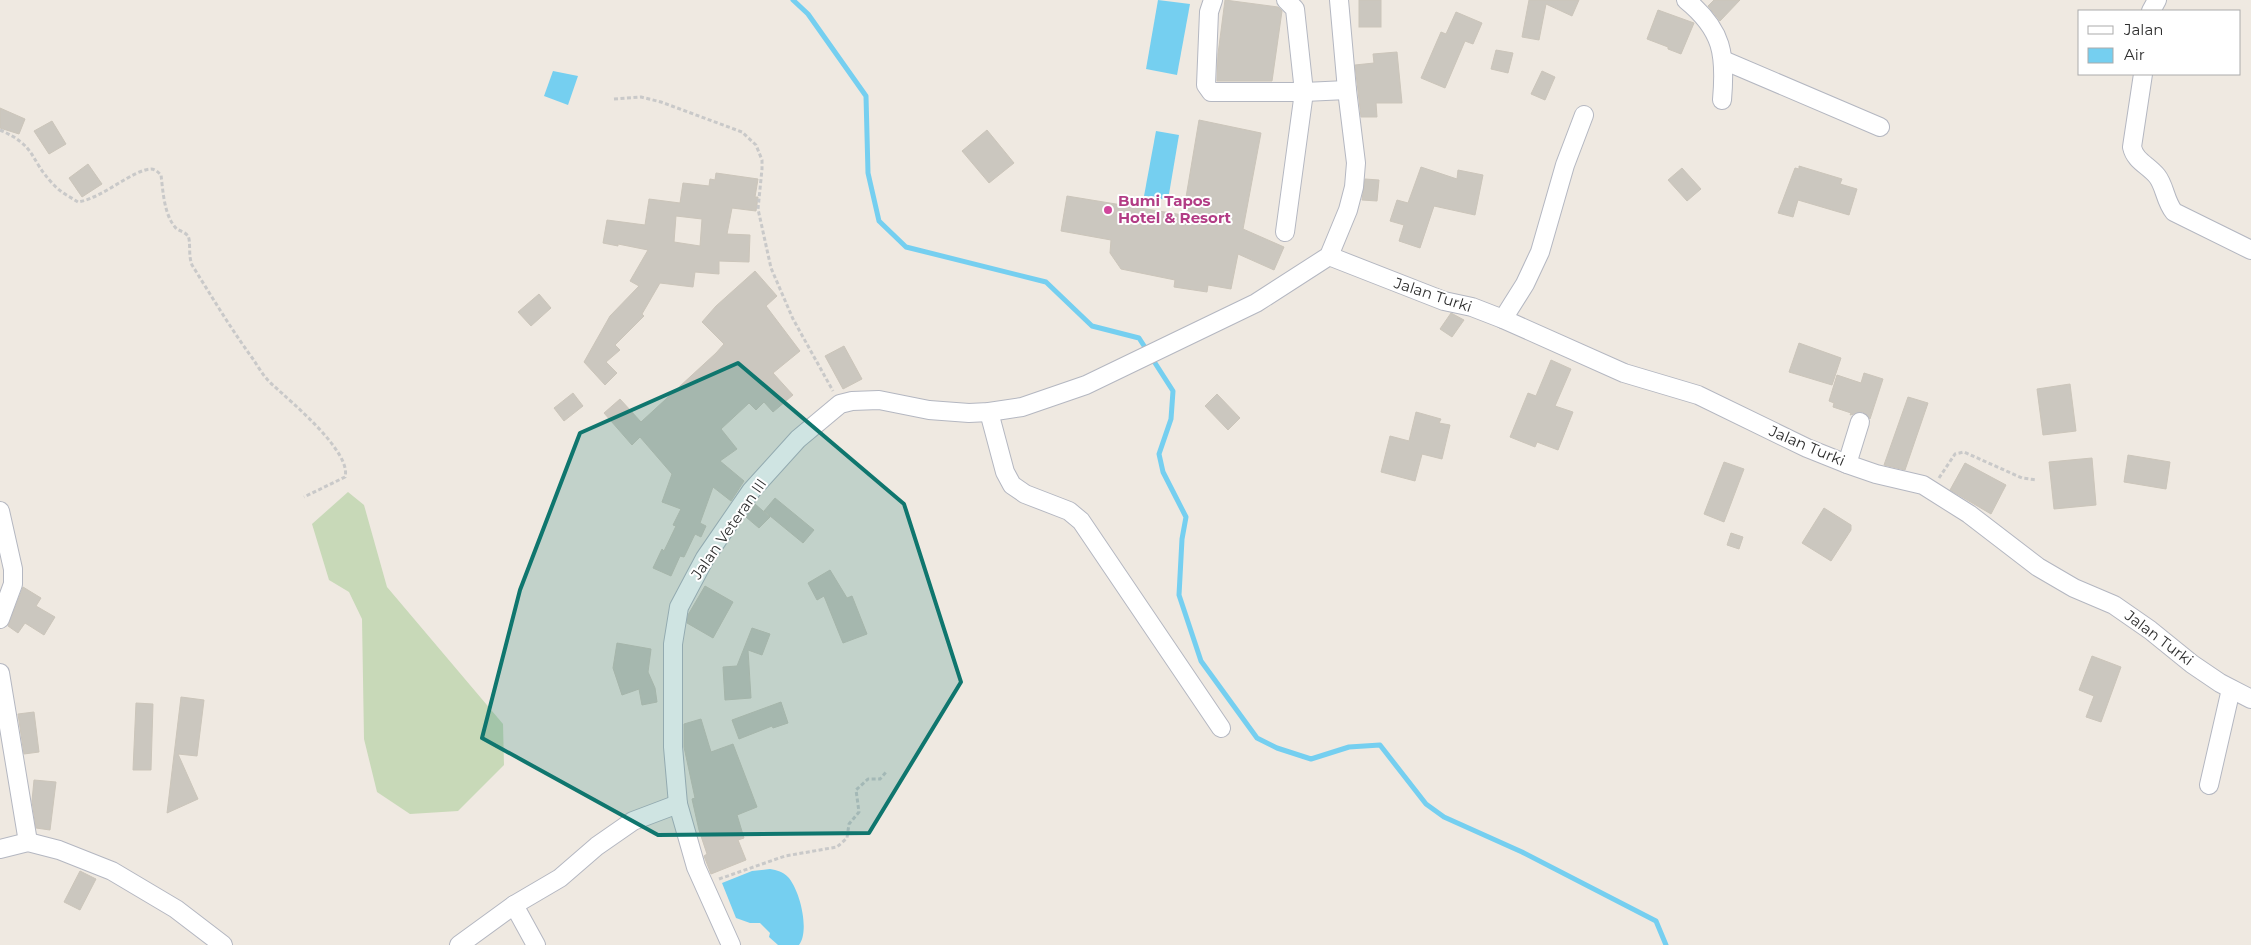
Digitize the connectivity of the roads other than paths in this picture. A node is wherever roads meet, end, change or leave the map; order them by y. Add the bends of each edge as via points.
1 (1213, 0) edge
2 (1286, 0) edge
3 (1339, 0) edge
4 (1686, 0) edge
5 (1723, 60) junction
6 (2143, 75) edge
7 (1347, 90) junction
8 (1304, 92) junction
9 (1722, 100) dead end
10 (1584, 115) dead end
11 (1880, 127) dead end
12 (1286, 232) dead end
13 (2251, 250) edge
14 (1329, 256) junction
15 (1503, 319) junction
16 (988, 412) junction
17 (1860, 422) dead end
18 (1847, 464) junction
19 (0, 511) edge
20 (0, 619) edge
21 (0, 673) edge
22 (2231, 689) junction
23 (2251, 699) edge
24 (1221, 728) dead end
25 (2209, 786) dead end
26 (678, 804) junction
27 (28, 842) junction
28 (0, 849) edge
29 (514, 906) junction
30 (223, 945) edge
31 (459, 945) edge
32 (536, 945) edge
33 (731, 945) edge

1 - 8 street via 1209,12 1206,85 1211,92
2 - 8 street via 1295,9
3 - 7 street
4 - 5 street via 1712,26 1720,42
5 - 9 street
5 - 11 street
6 - 13 street via 2133,154 2158,178 2167,203 2174,212
7 - 8 street
7 - 14 street via 1356,162 1354,188
8 - 12 street
10 - 15 street via 1565,165 1540,252
14 - 15 street, Jalan Turki via 1444,301
14 - 16 street via 1256,303 1067,393
15 - 18 street, Jalan Turki via 1624,373 1698,395
16 - 24 street via 1012,485 1025,494 1069,511 1080,521
16 - 26 street, Jalan Veteran III via 929,410 879,400 840,404 798,439 751,491 705,558 679,607 673,644
17 - 18 street
18 - 22 street, Jalan Turki via 1933,490 2038,567 2130,615 2192,664
19 - 20 street via 14,569 13,584
21 - 27 street
22 - 23 street, Jalan Turki
22 - 25 street
26 - 29 street via 633,821 560,878
26 - 33 street, Jalan Veteran III via 696,867
27 - 28 street
27 - 30 street via 59,850 112,871 176,908
29 - 31 street
29 - 32 street

